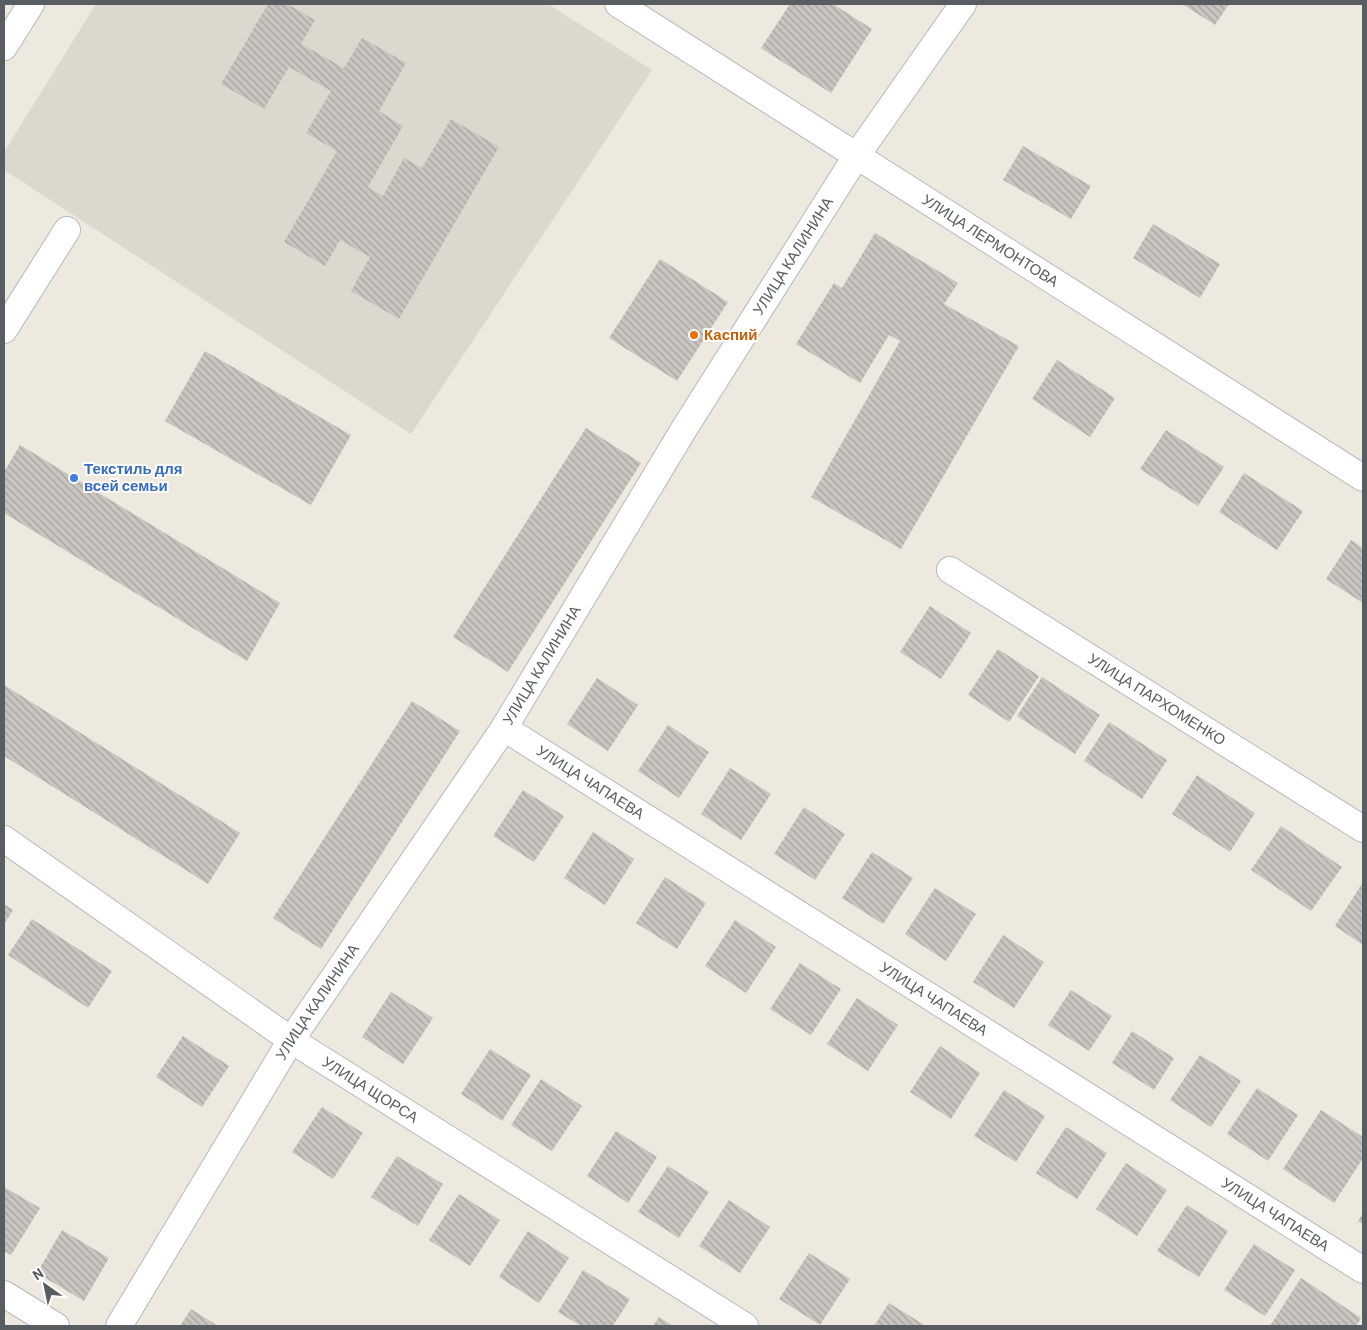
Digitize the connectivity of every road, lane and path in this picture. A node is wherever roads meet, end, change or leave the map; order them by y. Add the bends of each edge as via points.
1 (31, 4) edge
2 (618, 4) edge
3 (963, 4) edge
4 (4, 47) edge
5 (857, 155) junction
6 (67, 230) dead end
7 (4, 330) edge
8 (1363, 478) edge
9 (950, 570) dead end
10 (504, 728) junction
11 (1363, 829) edge
12 (4, 839) edge
13 (292, 1040) junction
14 (1363, 1270) edge
15 (4, 1294) edge
16 (56, 1326) edge
17 (119, 1326) edge
18 (746, 1326) edge

1 - 4 street
2 - 5 street, УЛИЦА ЛЕРМОНТОВА
3 - 5 street, УЛИЦА КАЛИНИНА
5 - 8 street, УЛИЦА ЛЕРМОНТОВА
5 - 10 street, УЛИЦА КАЛИНИНА via 679,437
6 - 7 street
9 - 11 street, УЛИЦА ПАРХОМЕНКО
10 - 13 street, УЛИЦА КАЛИНИНА
10 - 14 street, УЛИЦА ЧАПАЕВА
12 - 13 street, УЛИЦА ЩОРСА
13 - 17 street, УЛИЦА КАЛИНИНА
13 - 18 street, УЛИЦА ЩОРСА
15 - 16 street

